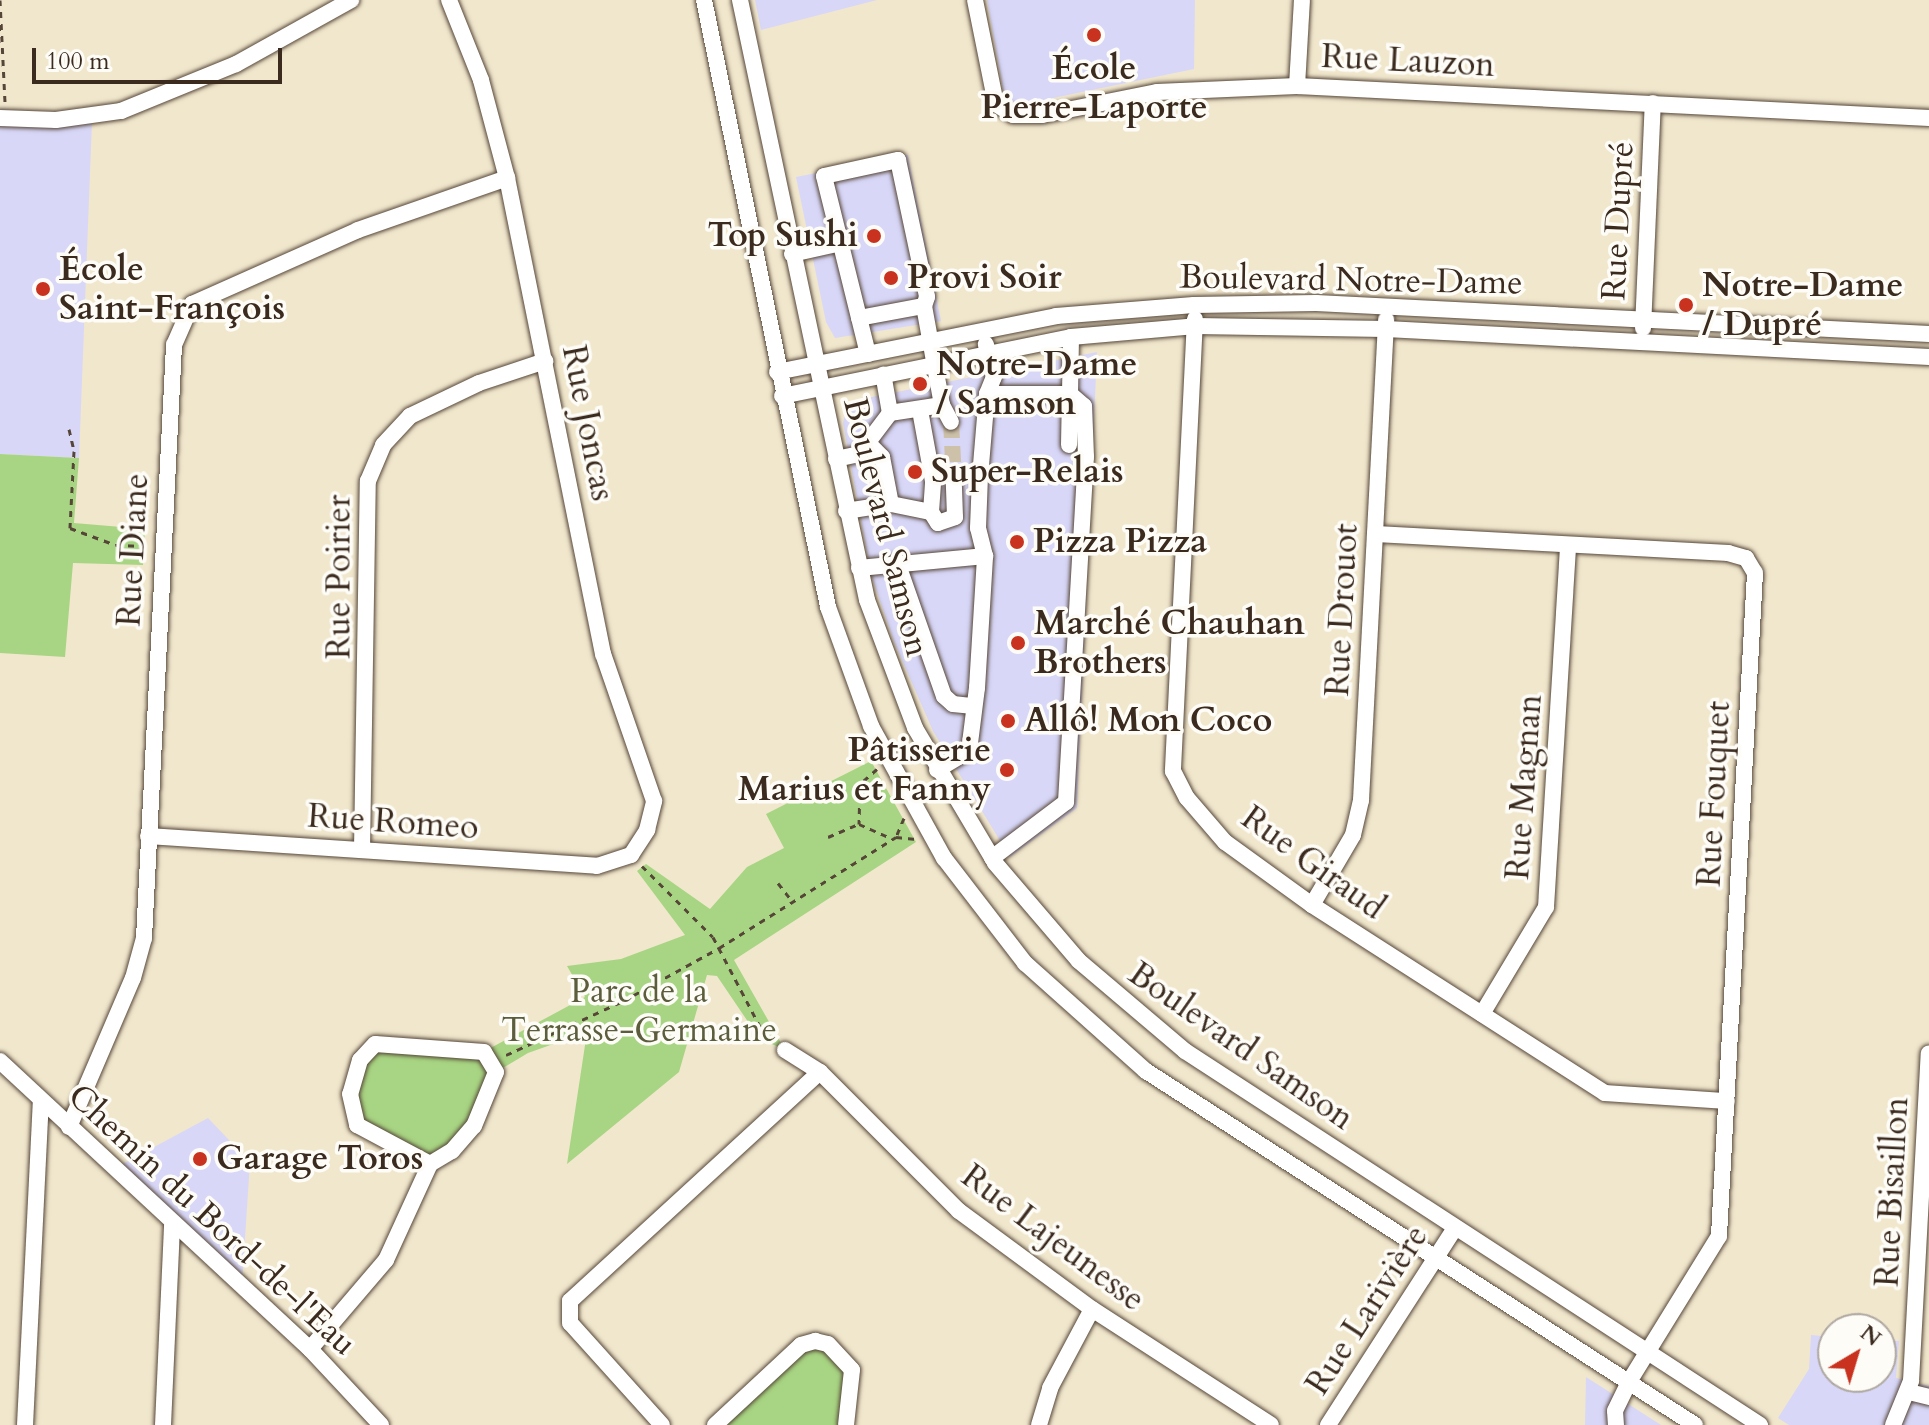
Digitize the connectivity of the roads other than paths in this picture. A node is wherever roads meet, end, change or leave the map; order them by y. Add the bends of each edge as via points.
1 (351, 0) edge
2 (449, 0) edge
3 (704, 0) edge
4 (740, 0) edge
5 (975, 0) edge
6 (1302, 0) edge
7 (1297, 86) junction
8 (1653, 103) junction
9 (3, 118) edge
10 (1929, 118) edge
11 (507, 178) junction
12 (837, 244) junction
13 (792, 254) junction
14 (1194, 305) junction
15 (924, 306) junction
16 (1385, 306) junction
17 (859, 318) junction
18 (1643, 318) junction
19 (1196, 326) junction
20 (1386, 329) junction
21 (983, 331) junction
22 (1929, 334) edge
23 (1071, 337) junction
24 (1642, 341) junction
25 (931, 342) junction
26 (988, 352) junction
27 (868, 354) junction
28 (1929, 357) edge
29 (545, 361) junction
30 (936, 364) junction
31 (815, 365) junction
32 (777, 372) junction
33 (883, 375) junction
34 (820, 388) junction
35 (987, 394) junction
36 (1070, 394) junction
37 (782, 396) junction
38 (942, 405) junction
39 (920, 410) junction
40 (890, 413) junction
41 (951, 422) tunnel mouth
42 (868, 443) junction
43 (1069, 445) dead end
44 (836, 459) junction
45 (954, 479) tunnel mouth
46 (891, 504) junction
47 (846, 511) junction
48 (931, 512) junction
49 (1376, 534) junction
50 (1568, 546) junction
51 (985, 556) junction
52 (897, 562) junction
53 (859, 568) junction
54 (971, 706) junction
55 (937, 770) junction
56 (148, 836) junction
57 (362, 850) junction
58 (992, 858) junction
59 (636, 860) joint
60 (1312, 905) junction
61 (1482, 1014) junction
62 (785, 1050) dead end
63 (1929, 1053) edge
64 (0, 1061) edge
65 (820, 1072) junction
66 (41, 1100) junction
67 (1727, 1101) junction
68 (69, 1127) junction
69 (430, 1164) junction
70 (172, 1223) junction
71 (1455, 1228) junction
72 (1436, 1258) junction
73 (1092, 1309) junction
74 (310, 1349) junction
75 (1648, 1352) junction
76 (1629, 1382) junction
77 (1909, 1392) junction
78 (1929, 1397) edge
79 (25, 1425) edge
80 (163, 1425) edge
81 (381, 1425) edge
82 (662, 1425) edge
83 (715, 1425) edge
84 (846, 1425) edge
85 (1039, 1425) edge
86 (1271, 1425) edge
87 (1328, 1425) edge
88 (1616, 1425) edge
89 (1695, 1425) edge
90 (1760, 1425) edge
91 (1893, 1425) edge

1 - 9 street via 236,64 121,111 56,120
2 - 11 street, Rue Joncas via 481,80
3 - 32 street, Boulevard Samson
4 - 13 street, Boulevard Samson
5 - 7 street, Rue Lauzon via 996,104 1013,115 1042,115 1157,92
6 - 7 street
7 - 8 street, Rue Lauzon
8 - 10 street, Rue Lauzon
8 - 18 street, Rue Dupré
11 - 29 street, Rue Joncas
11 - 56 street, Rue Diane via 358,230 192,304 174,345
12 - 13 street
12 - 15 street via 824,176 898,160 927,297
12 - 17 street
13 - 31 street, Boulevard Samson
14 - 16 street, Boulevard Notre-Dame
14 - 19 street, Rue Giraud
14 - 21 street, Boulevard Notre-Dame via 1104,310
15 - 17 street
15 - 25 street
16 - 18 street, Boulevard Notre-Dame
16 - 20 street, Rue Drouot
17 - 27 street
18 - 22 street, Boulevard Notre-Dame
18 - 24 street, Rue Dupré
19 - 20 street, Boulevard Notre-Dame
19 - 23 street, Boulevard Notre-Dame
19 - 60 street, Rue Giraud via 1173,771 1187,798 1225,842
20 - 24 street, Boulevard Notre-Dame
20 - 49 street, Rue Drouot
21 - 25 street, Boulevard Notre-Dame
21 - 26 street
23 - 26 street, Boulevard Notre-Dame
23 - 36 street
24 - 28 street, Boulevard Notre-Dame
25 - 27 street, Boulevard Notre-Dame
25 - 30 street
26 - 30 street, Boulevard Notre-Dame
26 - 35 street via 994,377
27 - 31 street, Boulevard Notre-Dame
29 - 57 street, Rue Poirier via 479,383 410,416 383,445 368,481
29 - 59 street, Rue Joncas via 603,654 654,801
30 - 33 street, Boulevard Notre-Dame
30 - 38 street
31 - 32 street, Boulevard Notre-Dame
31 - 34 street, Boulevard Samson
32 - 37 street, Boulevard Samson
33 - 34 street, Boulevard Notre-Dame
33 - 40 street
34 - 37 street, Boulevard Notre-Dame
34 - 44 street, Boulevard Samson
35 - 36 street
35 - 51 street via 978,528
36 - 43 street
36 - 58 street via 1084,406 1086,457 1066,802
37 - 72 street, Boulevard Samson via 819,573 858,697 915,811 980,908 1053,992 1146,1071
38 - 39 street
38 - 41 street
39 - 40 street
39 - 48 street via 933,481
40 - 42 street
42 - 44 street via 859,454
42 - 46 street via 882,457
44 - 47 street, Boulevard Samson
45 - 48 street via 955,517 938,523
46 - 47 street
46 - 48 street
47 - 53 street, Boulevard Samson
49 - 50 street, Rue Fouquet
49 - 60 street, Rue Drouot via 1361,800 1353,835
50 - 61 street, Rue Magnan via 1546,907
50 - 67 street, Rue Fouquet via 1736,554 1746,558 1755,573
51 - 52 street
51 - 54 street via 979,673
52 - 53 street
52 - 54 street via 944,696 953,704
53 - 55 street, Boulevard Samson via 889,665
54 - 55 street via 969,751
55 - 58 street, Boulevard Samson
56 - 57 street, Rue Romeo
56 - 68 street, Rue Diane via 144,938
57 - 59 street, Rue Romeo via 597,866
58 - 71 street, Boulevard Samson via 1069,951 1152,1026
60 - 61 street, Rue Giraud
61 - 67 street, Rue Giraud via 1605,1093
62 - 65 street, Rue Lajeunesse
63 - 77 street, Rue Bisaillon
64 - 66 street, Chemin du Bord-de-l'Eau
65 - 73 street, Rue Lajeunesse via 959,1211
65 - 82 street via 570,1301 570,1323
66 - 68 street, Chemin du Bord-de-l'Eau
66 - 79 street
67 - 75 street, Rue Fouquet via 1719,1236
68 - 70 street, Chemin du Bord-de-l'Eau
69 - 69 street via 452,1151 474,1126 496,1072 493,1062 484,1052 375,1044 360,1060 350,1094 357,1125
69 - 74 street via 386,1260
70 - 74 street, Chemin du Bord-de-l'Eau
70 - 80 street
71 - 72 street, Rue Larivière
71 - 75 street, Boulevard Samson
72 - 76 street, Boulevard Samson
72 - 87 street, Rue Larivière
73 - 85 street via 1050,1388
73 - 86 street, Rue Lajeunesse
74 - 81 street, Chemin du Bord-de-l'Eau
75 - 76 street, Rue Fouquet
75 - 90 street, Boulevard Samson
76 - 88 street, Rue Fouquet via 1615,1411
76 - 89 street, Boulevard Samson
77 - 78 street
77 - 91 street, Rue Bisaillon
83 - 84 street via 801,1345 815,1341 828,1344 852,1370

